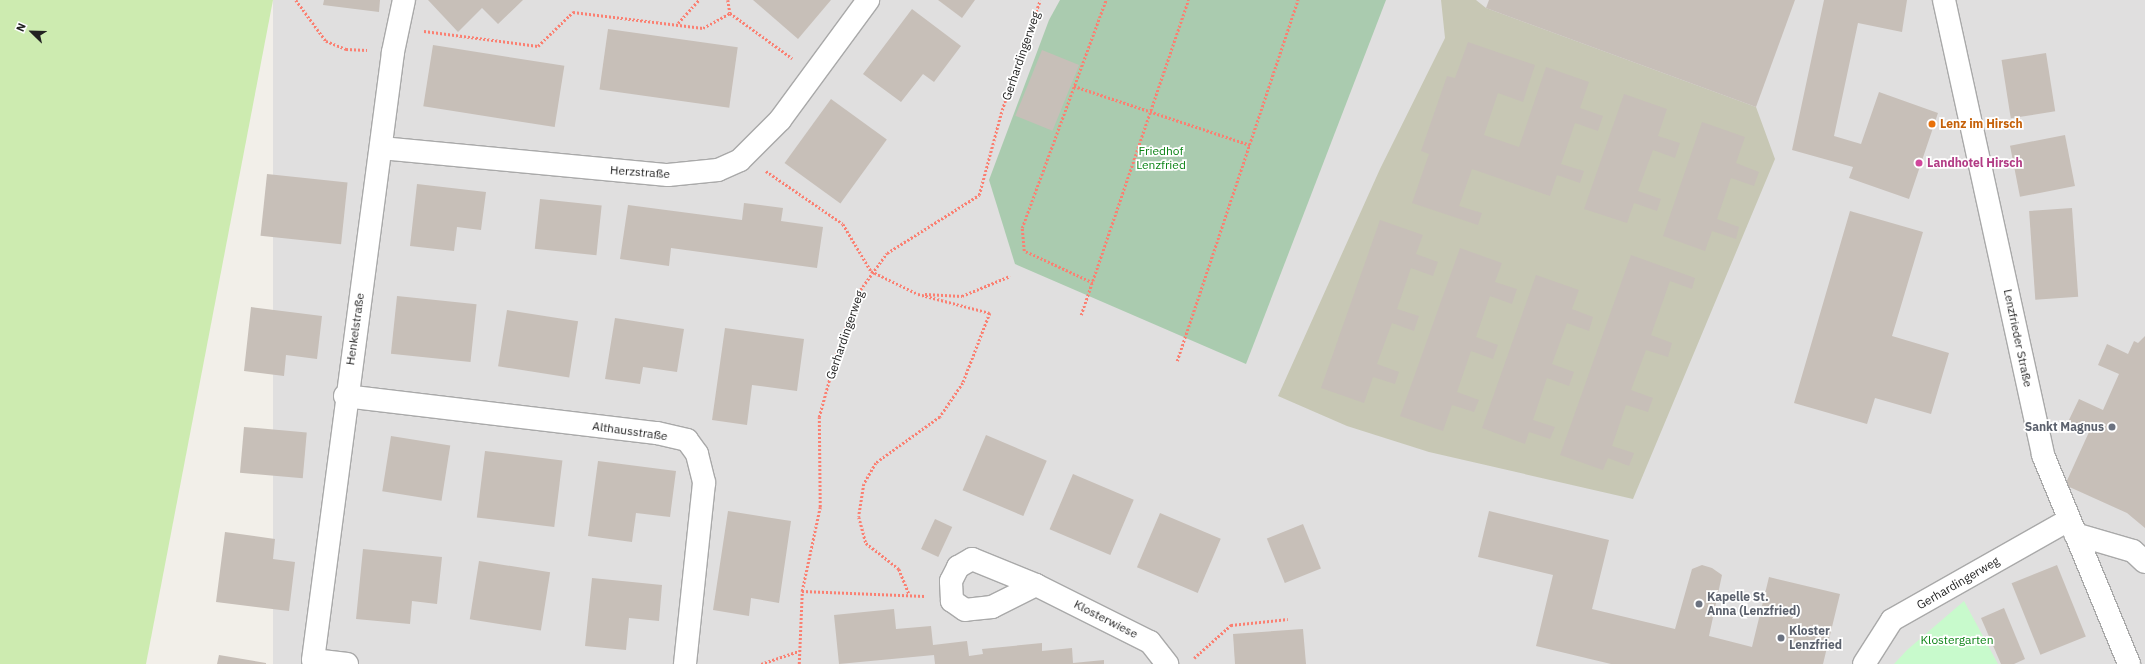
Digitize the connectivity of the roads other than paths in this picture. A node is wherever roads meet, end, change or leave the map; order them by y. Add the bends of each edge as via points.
1 (404, 0) edge
2 (868, 0) edge
3 (1944, 0) edge
4 (381, 148) junction
5 (345, 396) junction
6 (2072, 527) junction
7 (2145, 562) edge
8 (1036, 585) junction
9 (347, 664) edge
10 (685, 664) edge
11 (1167, 664) edge
12 (1864, 664) edge
13 (2129, 664) edge

1 - 4 street, Henkelstraße via 393,52
2 - 4 street, Herzstraße via 780,120 740,160 718,170 668,175
3 - 6 street, Lenzfrieder Straße via 2043,455
4 - 5 street, Henkelstraße
5 - 9 street, Henkelstraße via 313,660
5 - 10 street, Althausstraße via 658,433 687,440 696,454 704,483
6 - 7 street via 2133,551
6 - 12 street, Gerhardingerweg via 1892,620
6 - 13 street, Lenzfrieder Straße
8 - 8 street, Klosterwiese via 972,559 958,567 951,581 952,601 965,610 980,610
8 - 11 street, Klosterwiese via 1150,642

